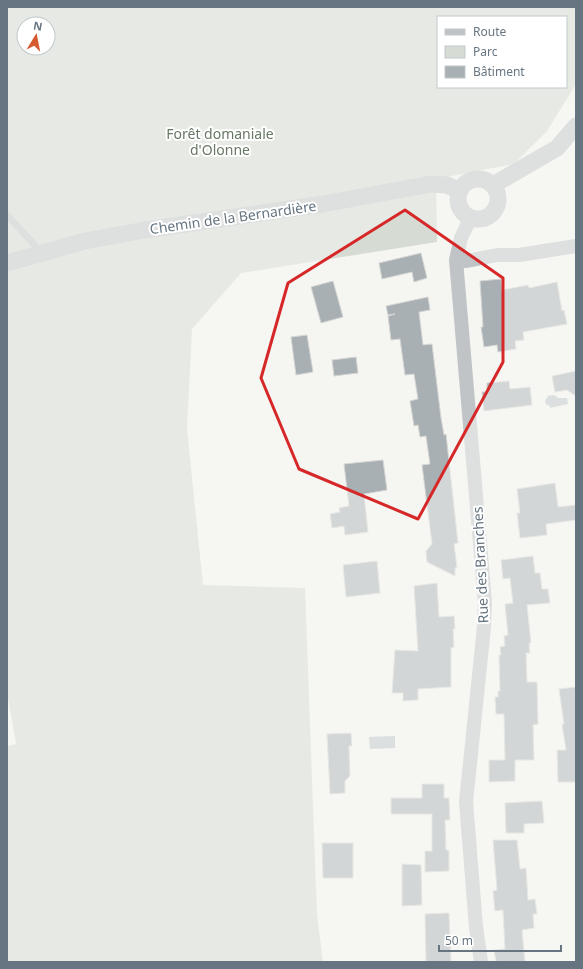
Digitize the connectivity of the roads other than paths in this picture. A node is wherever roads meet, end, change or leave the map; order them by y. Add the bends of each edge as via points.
1 (576, 126) edge
2 (493, 185) junction
3 (460, 191) junction
4 (7, 215) edge
5 (471, 217) junction
6 (576, 246) edge
7 (42, 253) junction
8 (456, 260) junction
9 (7, 263) edge
10 (480, 962) edge

1 - 2 street via 557,148
2 - 3 street via 481,179 468,182
2 - 5 street via 498,194 498,205 492,214 482,219
3 - 5 street via 459,202 463,211
3 - 7 street, Chemin de la Bernardière via 431,184 323,204 145,230 85,241
4 - 7 lane
5 - 8 street, Rue des Branches via 461,238
6 - 8 street via 519,255
7 - 9 street, Chemin de la Bernardière
8 - 10 street, Rue des Branches via 485,602 484,635 466,802

